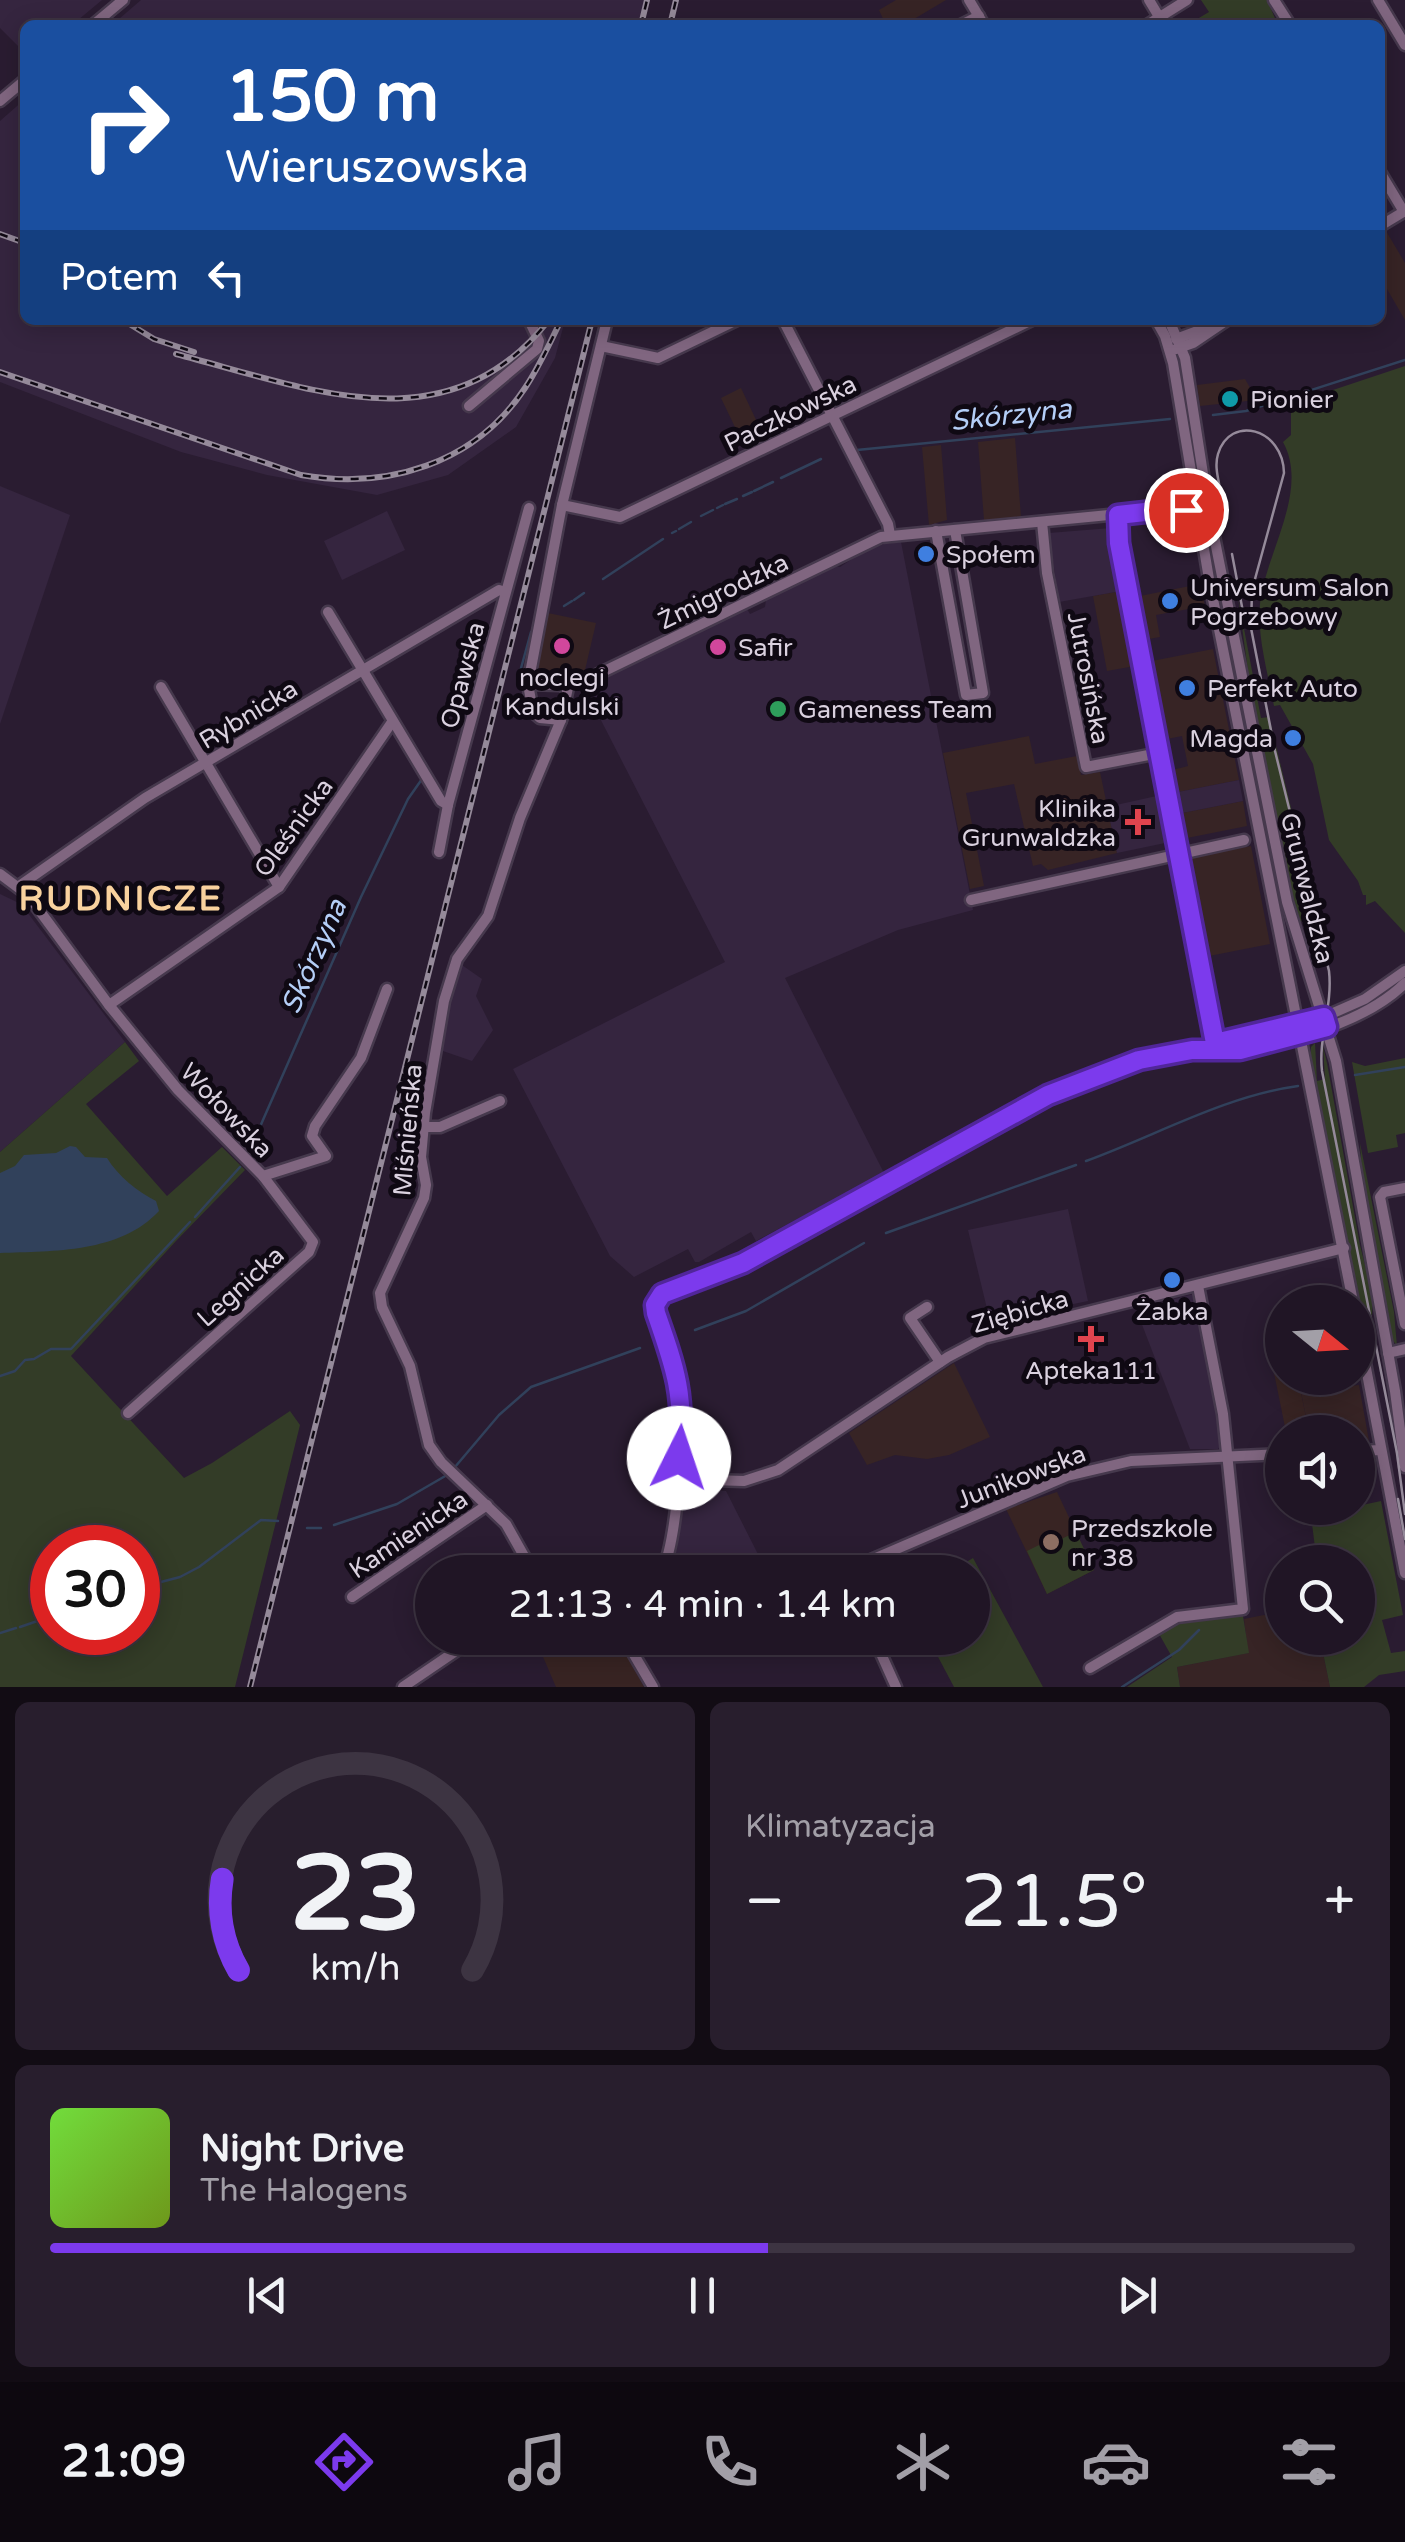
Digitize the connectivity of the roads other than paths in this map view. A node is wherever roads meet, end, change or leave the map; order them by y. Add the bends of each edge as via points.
1 (123, 0) edge
2 (970, 0) edge
3 (1187, 0) edge
4 (1378, 0) edge
5 (98, 20) edge
6 (982, 20) edge
7 (1163, 20) edge
8 (1405, 45) edge
9 (1385, 180) edge
10 (1405, 211) edge
11 (531, 325) edge
12 (607, 325) edge
13 (727, 325) edge
14 (786, 325) edge
15 (1021, 325) edge
16 (1160, 325) edge
17 (1171, 325) edge
18 (1213, 325) edge
19 (1219, 325) edge
20 (1177, 336) junction
21 (601, 346) junction
22 (1176, 348) junction
23 (469, 406) dead end
24 (832, 415) junction
25 (1194, 491) junction
26 (562, 505) junction
27 (529, 508) dead end
28 (1181, 508) junction
29 (1118, 515) junction
30 (1199, 517) junction
31 (1042, 522) junction
32 (955, 530) junction
33 (936, 531) junction
34 (890, 535) junction
35 (505, 592) junction
36 (328, 612) dead end
37 (363, 669) junction
38 (528, 684) junction
39 (569, 684) junction
40 (161, 686) dead end
41 (560, 720) junction
42 (392, 722) junction
43 (1159, 754) junction
44 (206, 762) junction
45 (448, 806) junction
46 (1244, 840) dead end
47 (439, 852) dead end
48 (1178, 854) junction
49 (0, 874) edge
50 (20, 886) junction
51 (279, 887) junction
52 (972, 900) dead end
53 (1405, 971) edge
54 (1405, 983) edge
55 (388, 989) dead end
56 (109, 1005) junction
57 (1325, 1022) junction
58 (1301, 1029) junction
59 (1215, 1043) junction
60 (1192, 1050) junction
61 (500, 1101) dead end
62 (424, 1127) junction
63 (263, 1176) junction
64 (1405, 1188) edge
65 (1344, 1248) junction
66 (1351, 1285) edge
67 (1198, 1286) junction
68 (927, 1307) dead end
69 (1405, 1324) edge
70 (1405, 1349) edge
71 (1388, 1353) junction
72 (940, 1362) junction
73 (1371, 1395) edge
74 (128, 1412) dead end
75 (1375, 1450) edge
76 (1381, 1450) junction
77 (1265, 1455) edge
78 (1229, 1456) junction
79 (1405, 1467) edge
80 (677, 1478) junction
81 (487, 1505) junction
82 (524, 1555) edge
83 (668, 1555) edge
84 (883, 1555) edge
85 (1405, 1573) edge
86 (352, 1597) dead end
87 (450, 1655) edge
88 (634, 1655) edge
89 (882, 1655) edge
90 (1090, 1668) dead end
91 (403, 1687) edge
92 (653, 1687) edge
93 (896, 1687) edge

1 - 5 street
2 - 6 street
3 - 7 street
4 - 8 street
9 - 10 street
11 - 23 street via 537,349
12 - 21 street
13 - 21 street via 658,358
14 - 24 street
15 - 24 street, Paczkowska
16 - 22 street, Grunwaldzka
17 - 20 street
18 - 20 street
19 - 22 street
20 - 22 street
21 - 26 street
22 - 25 street, Grunwaldzka
22 - 57 street, Grunwaldzka via 1284,885
24 - 26 street, Paczkowska via 620,518
24 - 34 street
25 - 28 street
25 - 30 street, Grunwaldzka
26 - 38 street
27 - 35 street, Opawska
28 - 29 street, Żmigrodzka
28 - 30 street
29 - 31 street, Żmigrodzka
29 - 43 street
30 - 58 street, Grunwaldzka
31 - 32 street, Żmigrodzka
31 - 43 street, Jutrosińska via 1086,767
32 - 33 street, Żmigrodzka
32 - 33 street via 983,693 966,695
33 - 34 street, Żmigrodzka
34 - 39 street, Żmigrodzka
35 - 37 street, Rybnicka
35 - 45 street, Opawska
36 - 37 street
37 - 42 street
37 - 44 street, Rybnicka
38 - 39 street, Żmigrodzka
38 - 41 street via 533,712
39 - 41 street, Miśnieńska
40 - 44 street
41 - 62 street, Miśnieńska via 488,916 457,959
42 - 45 street
42 - 51 street, Oleśnicka
43 - 48 street
44 - 50 street, Rybnicka
44 - 51 street
45 - 47 street, Opawska
46 - 48 street
48 - 52 street
48 - 59 street
49 - 50 street, Wołowska
50 - 56 street, Wołowska
51 - 56 street, Oleśnicka
53 - 57 street
54 - 57 street via 1378,1004
55 - 63 street, Wołowska via 361,1058 314,1126 312,1136 326,1156
56 - 63 street, Wołowska via 178,1090
57 - 58 street
57 - 71 street, Grunwaldzka
58 - 59 street
58 - 60 street via 1240,1050
58 - 65 street, Grunwaldzka
59 - 60 street
60 - 80 street via 1119,1066 1058,1090 743,1263 662,1294 656,1313 682,1406
61 - 62 street via 440,1127
62 - 81 street, Miśnieńska via 424,1198 380,1300 410,1366 429,1445
63 - 74 street, Legnicka via 312,1247
64 - 69 street via 1380,1197
65 - 66 street, Grunwaldzka
65 - 67 street, Ziębicka
67 - 72 street, Ziębicka via 1006,1332
67 - 78 street
68 - 72 street via 910,1318
70 - 71 street
71 - 79 street, Grunwaldzka
72 - 80 street, Ziębicka via 770,1474 744,1481
73 - 76 street
75 - 76 street
76 - 85 street
77 - 78 street, Junikowska
78 - 84 street, Junikowska via 1130,1461 1067,1476
78 - 90 street via 1244,1610 1177,1616
80 - 83 street
81 - 82 street, Miśnieńska
81 - 86 street, Kamienicka
87 - 91 street
88 - 92 street
89 - 93 street

